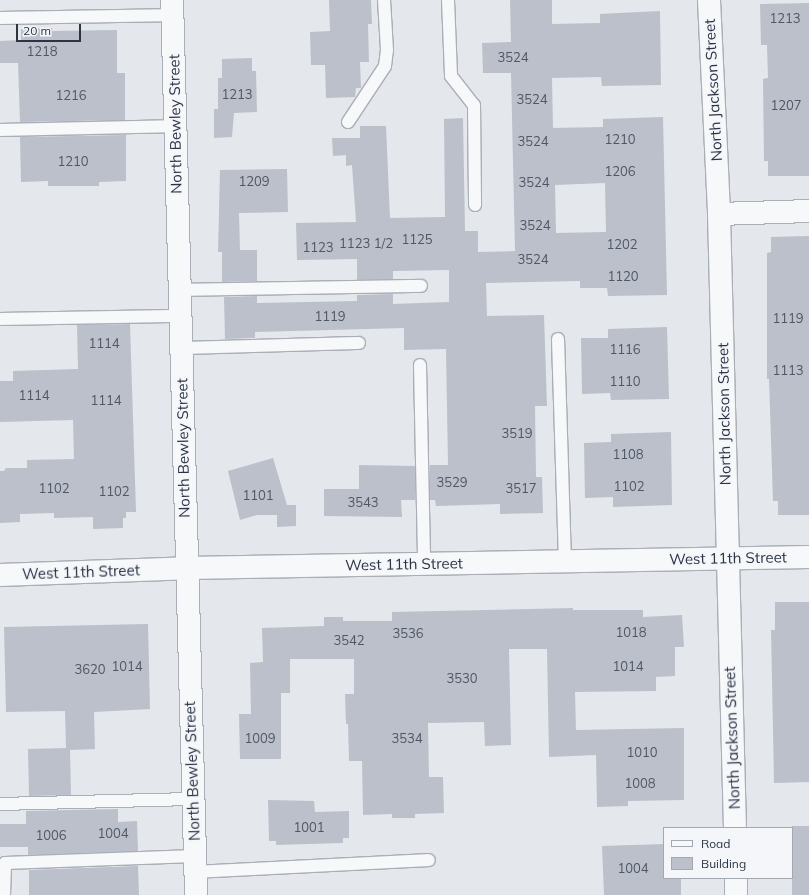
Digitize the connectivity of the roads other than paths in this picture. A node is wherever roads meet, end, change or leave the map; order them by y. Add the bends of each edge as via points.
1 (384, 0) edge
2 (448, 0) edge
3 (709, 0) edge
4 (172, 8) edge
5 (0, 18) edge
6 (348, 122) dead end
7 (175, 126) junction
8 (0, 130) edge
9 (475, 205) dead end
10 (809, 211) edge
11 (720, 214) junction
12 (421, 286) dead end
13 (180, 290) junction
14 (180, 316) junction
15 (0, 319) edge
16 (558, 339) dead end
17 (359, 343) dead end
18 (181, 348) junction
19 (420, 365) dead end
20 (727, 557) junction
21 (809, 557) edge
22 (565, 560) junction
23 (424, 563) junction
24 (187, 568) junction
25 (0, 575) edge
26 (193, 799) junction
27 (0, 804) edge
28 (735, 827) edge
29 (429, 860) dead end
30 (195, 864) junction
31 (736, 879) edge
32 (4, 895) edge
33 (196, 895) edge
34 (736, 895) edge

1 - 6 lane via 387,50 385,66
2 - 9 lane via 451,76 474,106
3 - 11 street, North Jackson Street
4 - 5 lane
4 - 7 street, North Bewley Street
7 - 8 lane
7 - 13 street, North Bewley Street
10 - 11 street
11 - 20 street, North Jackson Street
12 - 13 lane
13 - 14 street, North Bewley Street
14 - 15 lane
14 - 18 street, North Bewley Street
16 - 22 lane
17 - 18 lane
18 - 24 street, North Bewley Street
19 - 23 lane
20 - 21 street, West 11th Street
20 - 22 street, West 11th Street
20 - 28 street, North Jackson Street
22 - 23 street, West 11th Street
23 - 24 street, West 11th Street
24 - 25 street, West 11th Street
24 - 26 street, North Bewley Street
26 - 27 lane
26 - 30 street, North Bewley Street
29 - 30 lane
30 - 32 lane via 5,863
30 - 33 street, North Bewley Street
31 - 34 street

